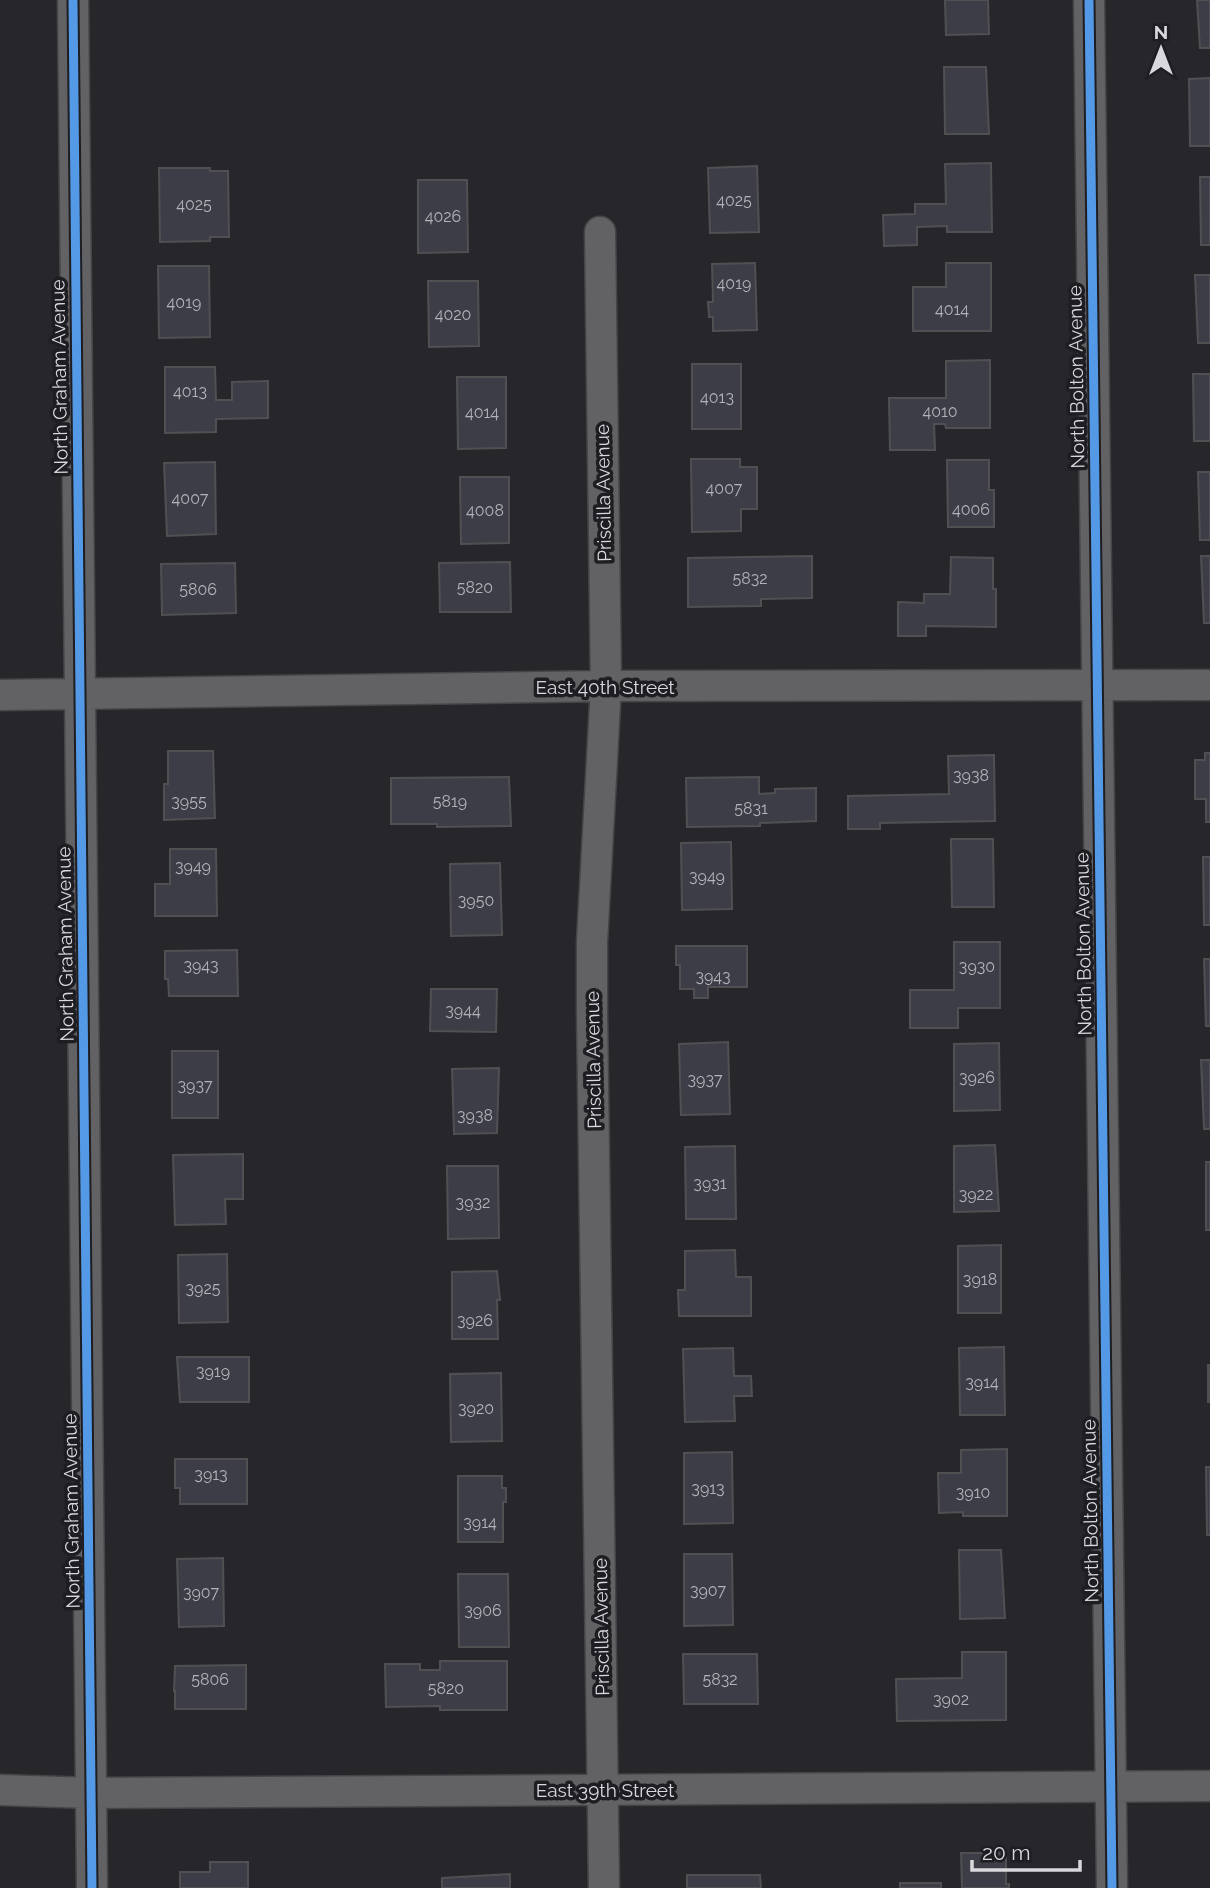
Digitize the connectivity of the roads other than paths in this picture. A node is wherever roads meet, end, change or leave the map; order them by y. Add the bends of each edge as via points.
1 (73, 0) edge
2 (1089, 0) edge
3 (600, 232) dead end
4 (1210, 685) edge
5 (606, 686) junction
6 (1097, 686) junction
7 (0, 695) edge
8 (80, 695) junction
9 (1210, 1786) edge
10 (1111, 1787) junction
11 (0, 1790) edge
12 (603, 1790) junction
13 (91, 1793) junction
14 (92, 1888) edge
15 (604, 1888) edge
16 (1112, 1888) edge

1 - 8 street, North Graham Avenue
2 - 6 street, North Bolton Avenue
3 - 5 street, Priscilla Avenue
4 - 6 street, East 40th Street
5 - 6 street, East 40th Street
5 - 8 street, East 40th Street
5 - 12 street, Priscilla Avenue via 592,942
6 - 10 street, North Bolton Avenue
7 - 8 street, East 40th Street
8 - 13 street, North Graham Avenue
9 - 10 street, East 39th Street
10 - 12 street, East 39th Street
10 - 16 street, North Bolton Avenue
11 - 13 street, East 39th Street
12 - 13 street, East 39th Street
12 - 15 street, Priscilla Avenue
13 - 14 street, North Graham Avenue

